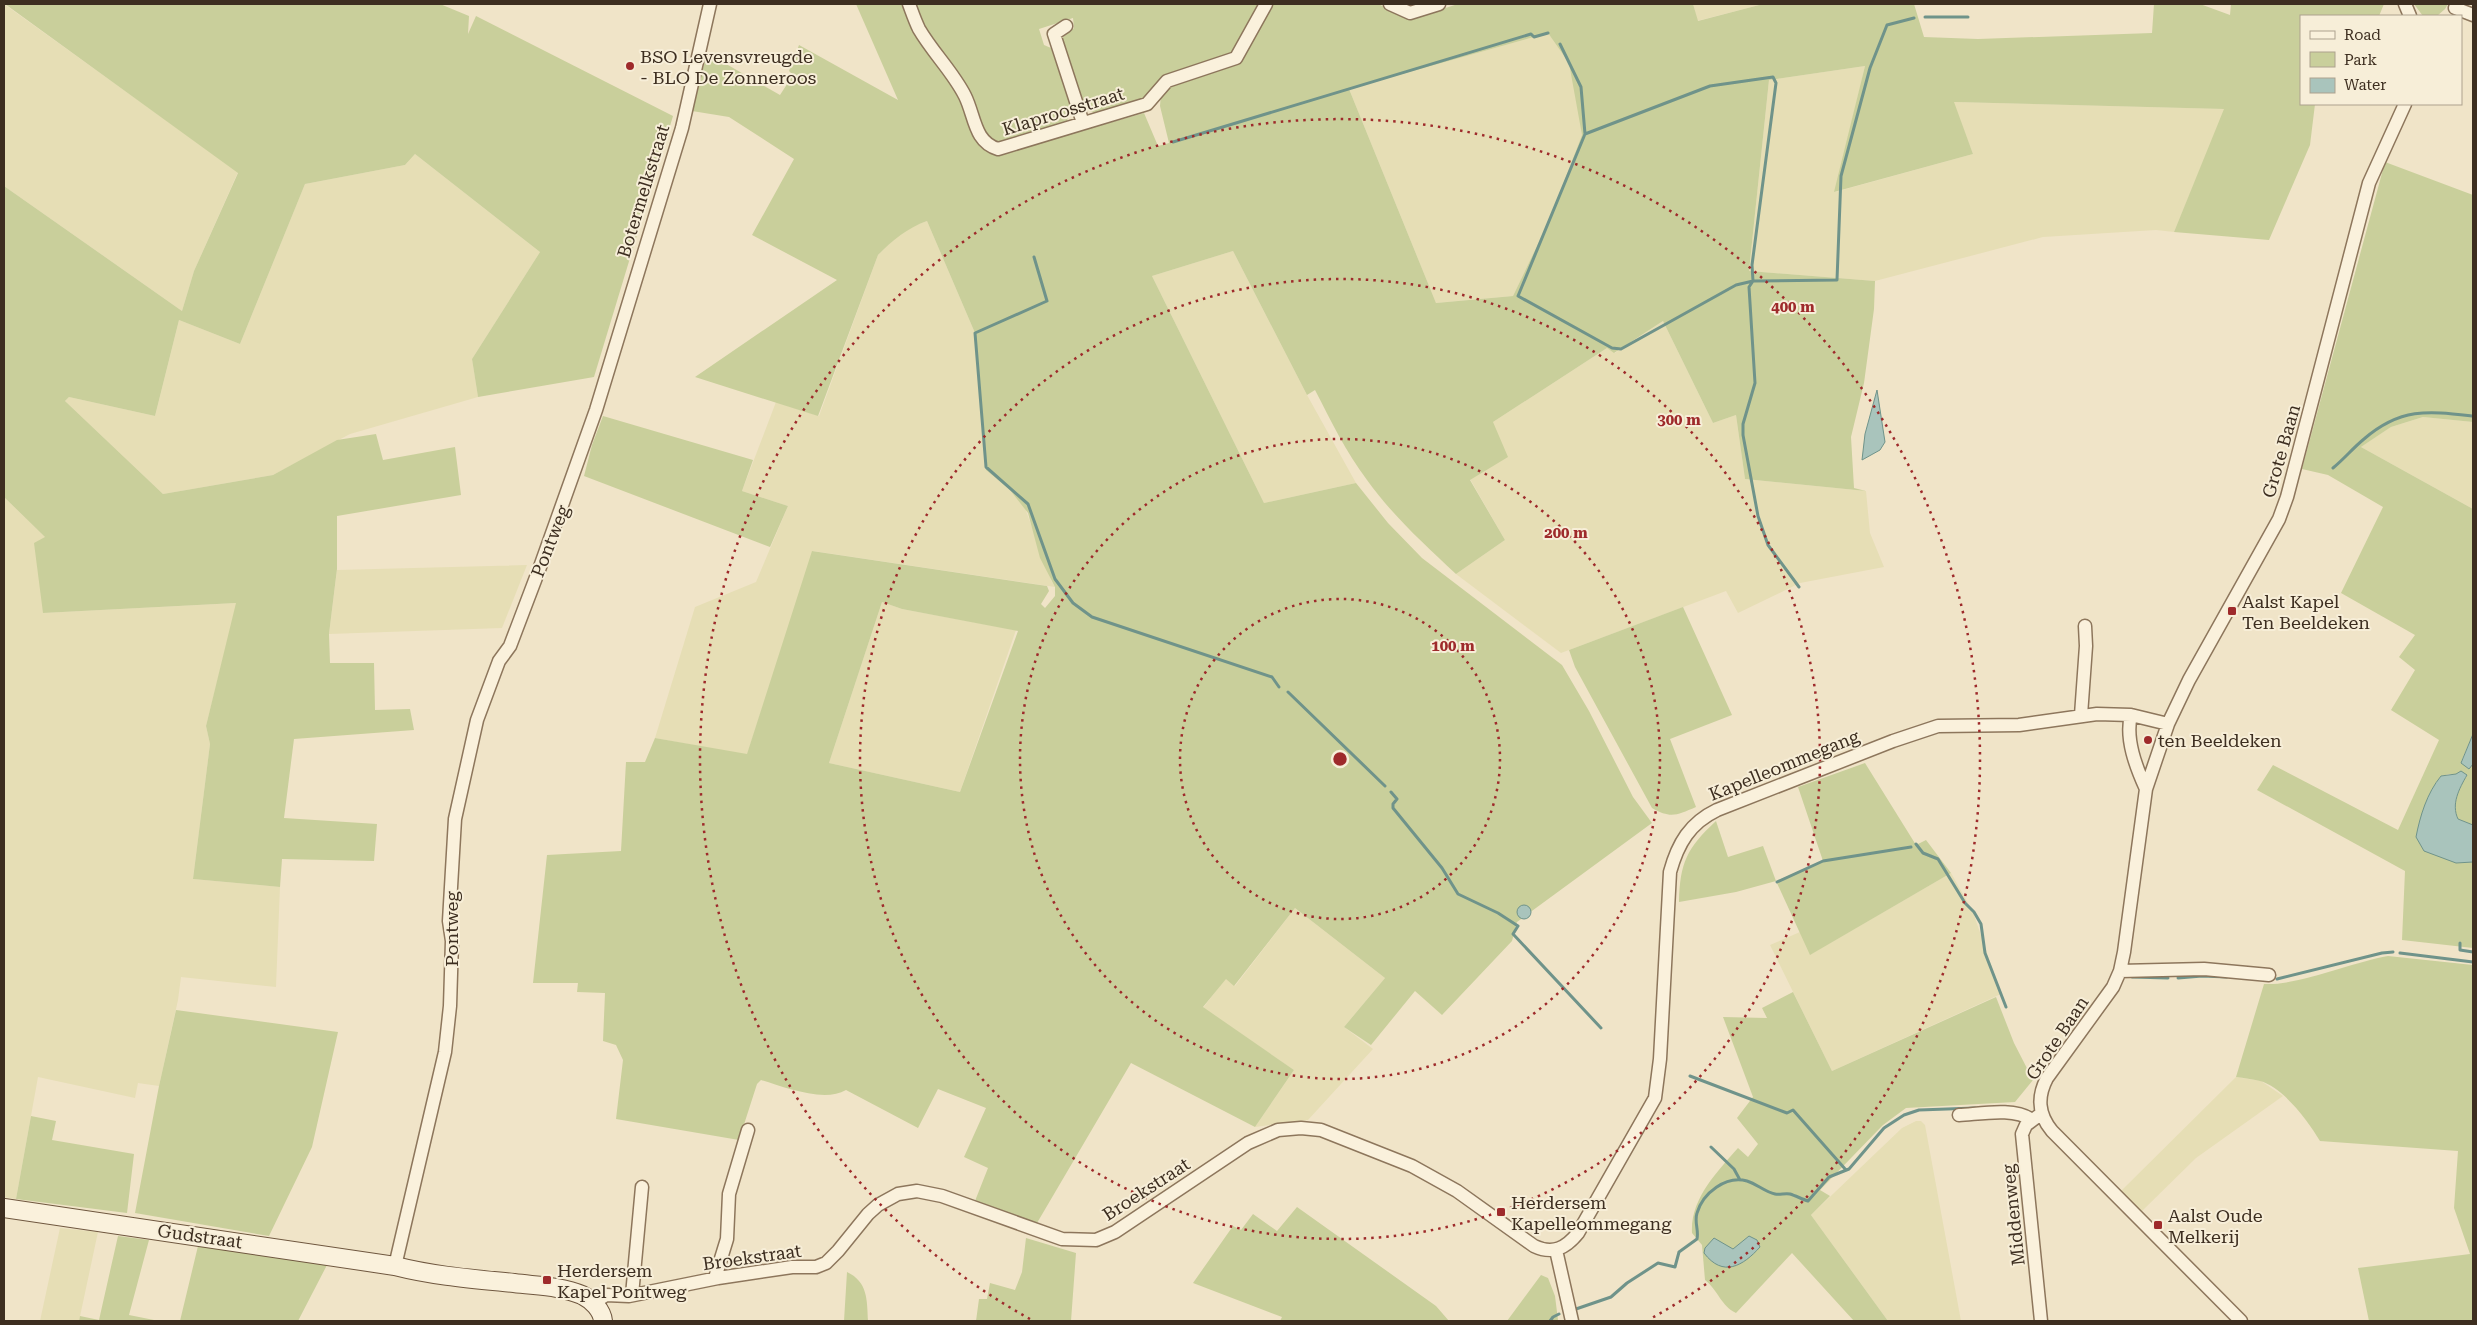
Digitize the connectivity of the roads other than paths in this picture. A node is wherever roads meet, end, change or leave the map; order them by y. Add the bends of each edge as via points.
1 (710, 4) edge
2 (909, 4) edge
3 (1266, 4) edge
4 (1390, 4) edge
5 (1439, 4) edge
6 (2454, 9) edge
7 (2473, 14) edge
8 (1066, 26) dead end
9 (2405, 105) edge
10 (1082, 123) junction
11 (602, 388) joint
12 (2085, 626) dead end
13 (2081, 715) junction
14 (2131, 715) junction
15 (2168, 724) junction
16 (2146, 789) junction
17 (2120, 971) junction
18 (2269, 975) dead end
19 (1959, 1115) dead end
20 (2037, 1116) junction
21 (748, 1130) dead end
22 (642, 1187) dead end
23 (4, 1208) edge
24 (1556, 1250) junction
25 (395, 1266) junction
26 (715, 1278) junction
27 (632, 1295) junction
28 (594, 1303) junction
29 (603, 1321) edge
30 (1572, 1321) edge
31 (2041, 1321) edge
32 (2241, 1321) edge

1 - 11 street, Botermelkstraat via 682,128
2 - 10 street, Klaproosstraat via 919,28 958,82 981,139 987,146 998,149
3 - 10 street, Klaproosstraat via 1236,58 1167,81 1148,104
4 - 5 street via 1410,13
6 - 7 street
8 - 10 street via 1054,34
9 - 15 street, Grote Baan via 2369,183 2279,519
11 - 25 street, Pontweg via 576,471 510,646 499,662 478,720 465,770 455,819 449,920 452,941 450,1006 445,1052
12 - 13 street
13 - 14 street, Kapelleommegang
13 - 24 street, Kapelleommegang via 2019,725 1938,726 1923,730 1717,810 1695,824 1680,843 1670,872 1655,1098 1578,1233 1571,1242
14 - 15 street, Kapelleommegang
14 - 16 street, Grote Baan via 2128,727
15 - 16 street, Grote Baan
16 - 17 street, Grote Baan
17 - 18 street via 2204,970
17 - 20 street, Grote Baan via 2113,987 2047,1078
19 - 20 street
20 - 31 street, Middenweg via 2026,1125 2022,1134
20 - 32 street
21 - 26 street via 729,1194 728,1239
22 - 27 street
23 - 25 street, Gudstraat
24 - 26 street, Broekstraat via 1534,1246 1457,1191 1412,1166 1321,1130 1301,1128 1278,1130 1248,1143 1114,1232 1096,1240 1062,1239 942,1196 917,1191 898,1194 878,1205 826,1263 816,1267 792,1267
24 - 30 street
25 - 28 street via 427,1274 559,1288
26 - 27 street, Broekstraat
27 - 28 street, Broekstraat via 606,1295
28 - 29 street

